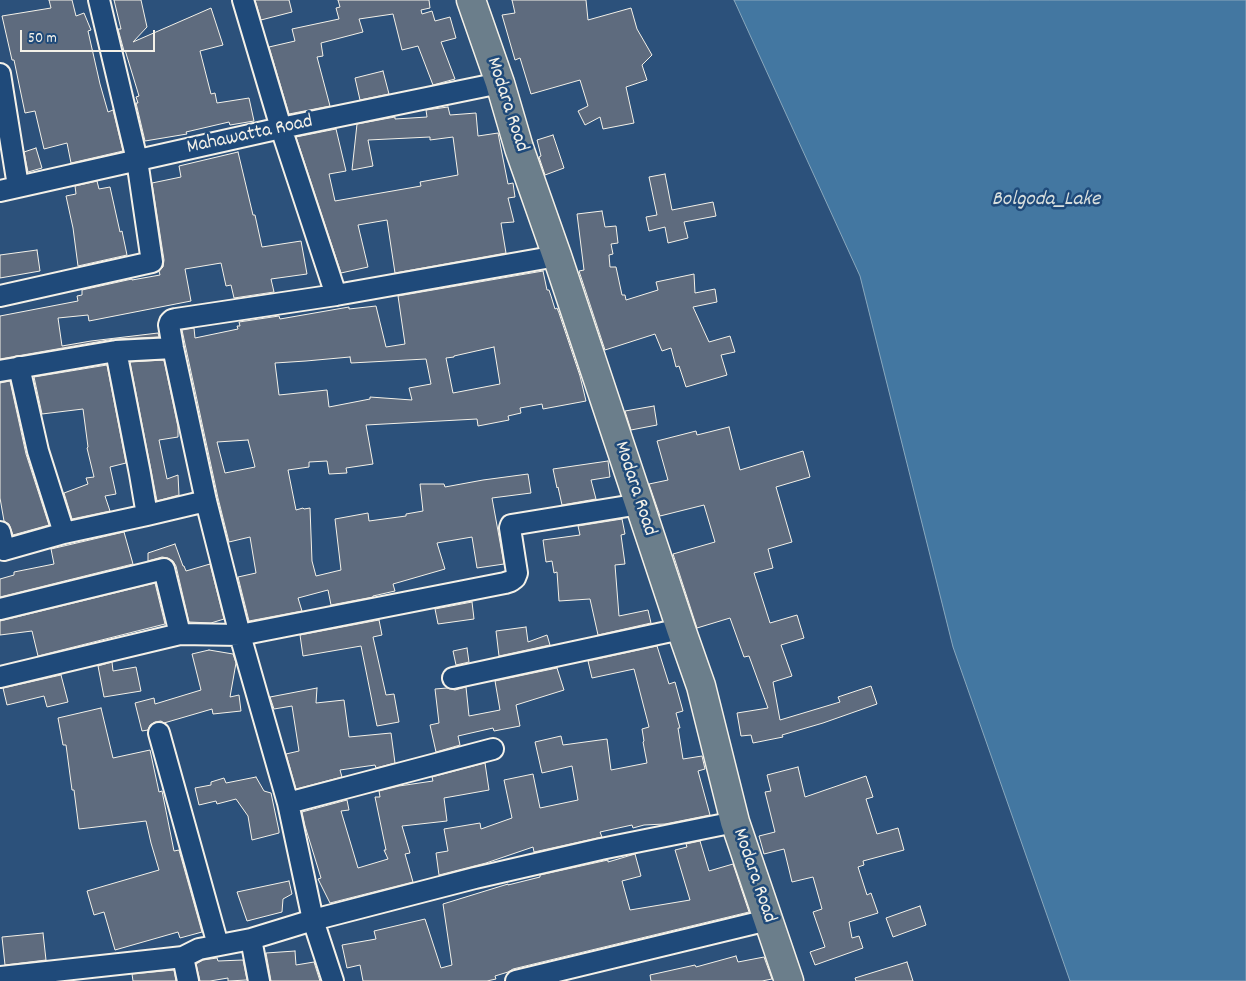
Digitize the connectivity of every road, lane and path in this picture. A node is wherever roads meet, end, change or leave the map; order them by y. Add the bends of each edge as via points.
1 (98, 0) edge
2 (243, 0) edge
3 (471, 0) edge
4 (0, 74) edge
5 (500, 83) junction
6 (281, 128) junction
7 (137, 160) junction
8 (9, 188) edge
9 (557, 256) junction
10 (336, 295) junction
11 (0, 296) edge
12 (173, 348) junction
13 (116, 351) junction
14 (10, 369) edge
15 (206, 501) junction
16 (640, 504) junction
17 (147, 515) junction
18 (0, 532) edge
19 (64, 534) junction
20 (0, 609) edge
21 (680, 629) junction
22 (180, 634) junction
23 (240, 635) junction
24 (0, 677) edge
25 (453, 678) dead end
26 (159, 733) dead end
27 (493, 749) dead end
28 (288, 803) junction
29 (735, 822) junction
30 (313, 920) junction
31 (768, 920) junction
32 (251, 939) junction
33 (218, 945) junction
34 (183, 957) junction
35 (119, 973) edge
36 (0, 977) edge
37 (188, 981) edge
38 (259, 981) edge
39 (333, 981) edge
40 (516, 981) edge
41 (789, 981) edge

1 - 7 street
2 - 6 street
3 - 5 main road, Modara Road
4 - 8 street
5 - 6 street, Mahawatta Road
5 - 9 main road, Modara Road
6 - 7 street, Mahawatta Road
6 - 10 street
7 - 8 street, Mahawatta Road
7 - 11 street via 152,262
9 - 10 street
9 - 16 main road, Modara Road
10 - 12 street via 172,320 169,326
12 - 13 street
12 - 15 street
13 - 14 street
13 - 17 street
14 - 19 street
15 - 17 street
15 - 23 street
16 - 21 main road, Modara Road
16 - 23 street via 511,525 516,573 511,581
17 - 19 street
18 - 19 street via 4,550
20 - 22 street via 164,568
21 - 25 street
21 - 29 main road, Modara Road via 701,686
22 - 23 street
22 - 24 street
23 - 28 street
26 - 33 street
27 - 28 street
28 - 30 street
29 - 30 street via 475,878
29 - 31 main road, Modara Road
30 - 32 street
30 - 39 street
31 - 40 street
31 - 41 main road, Modara Road
32 - 33 street
32 - 38 street
33 - 34 street
34 - 35 street
34 - 37 street
35 - 36 street

